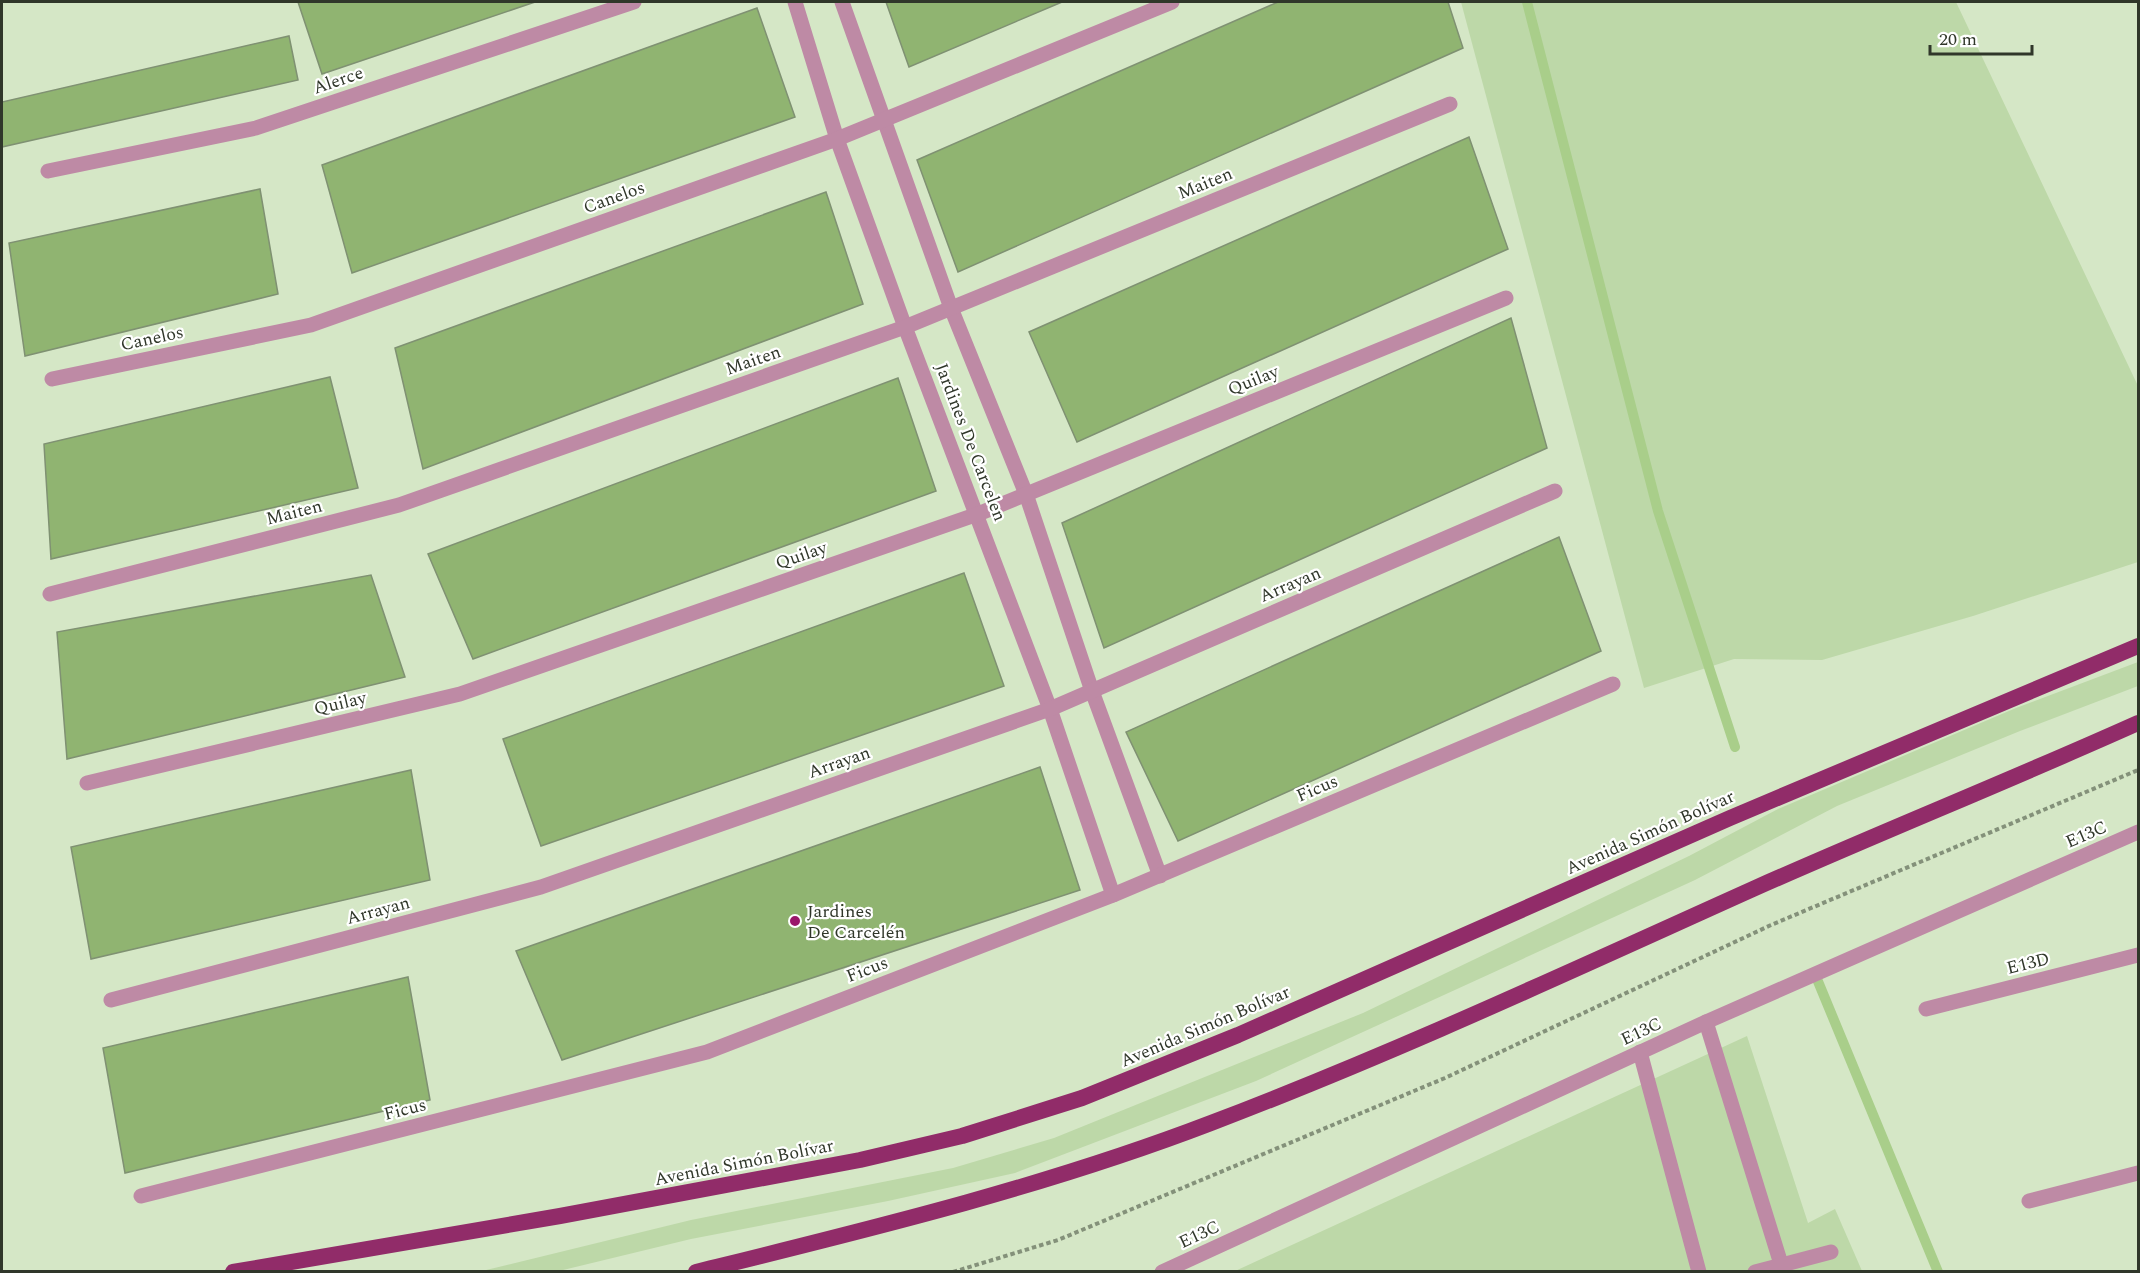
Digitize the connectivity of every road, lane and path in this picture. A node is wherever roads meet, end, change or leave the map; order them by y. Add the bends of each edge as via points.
1 (634, 2) edge
2 (795, 2) edge
3 (842, 2) edge
4 (1172, 2) edge
5 (1450, 104) dead end
6 (885, 120) junction
7 (837, 139) junction
8 (48, 171) dead end
9 (1506, 298) dead end
10 (951, 308) junction
11 (905, 327) junction
12 (52, 379) dead end
13 (1556, 491) dead end
14 (1026, 494) junction
15 (978, 514) junction
16 (50, 594) dead end
17 (2139, 646) edge
18 (1614, 684) dead end
19 (1092, 692) junction
20 (1050, 709) junction
21 (2139, 723) edge
22 (2139, 770) edge
23 (87, 783) dead end
24 (2139, 832) edge
25 (1160, 876) junction
26 (1113, 895) junction
27 (2139, 955) edge
28 (111, 1000) dead end
29 (1926, 1009) dead end
30 (1706, 1022) junction
31 (1640, 1052) junction
32 (2139, 1173) edge
33 (141, 1196) dead end
34 (2029, 1201) dead end
35 (1831, 1252) dead end
36 (1781, 1264) junction
37 (233, 1272) edge
38 (696, 1272) edge
39 (953, 1272) edge
40 (1162, 1272) edge
41 (1699, 1272) edge
42 (1755, 1272) edge

1 - 8 street, Alerce via 256,128
2 - 7 street, Jardines De Carcelen
3 - 6 street, Jardines De Carcelen
4 - 6 street, Canelos
5 - 10 street, Maiten
6 - 7 street, Canelos
6 - 10 street, Jardines De Carcelen
7 - 11 street, Jardines De Carcelen
7 - 12 street, Canelos via 311,325
9 - 14 street, Quilay
10 - 11 street, Maiten
10 - 14 street, Jardines De Carcelen
11 - 15 street, Jardines De Carcelen
11 - 16 street, Maiten via 399,505
13 - 19 street, Arrayan
14 - 15 street, Quilay
14 - 19 street, Jardines De Carcelen
15 - 20 street, Jardines De Carcelen
15 - 23 street, Quilay via 459,694
17 - 37 highway, Avenida Simón Bolívar via 1730,818 1238,1035 1082,1098 962,1136 860,1160
18 - 25 street, Ficus
19 - 20 street, Arrayan
19 - 25 street, Jardines De Carcelen
20 - 26 street, Jardines De Carcelen
20 - 28 street, Arrayan via 541,887
21 - 38 highway via 1765,884 1460,1022 1209,1124 937,1212
22 - 39 path via 1771,925 1445,1078 1058,1240
24 - 30 street, E13C
25 - 26 street, Ficus
26 - 33 street, Ficus via 707,1052
27 - 29 street, E13D
30 - 31 street, E13C
30 - 36 street
31 - 40 street, E13C
31 - 41 street
32 - 34 street
35 - 36 street
36 - 42 street

